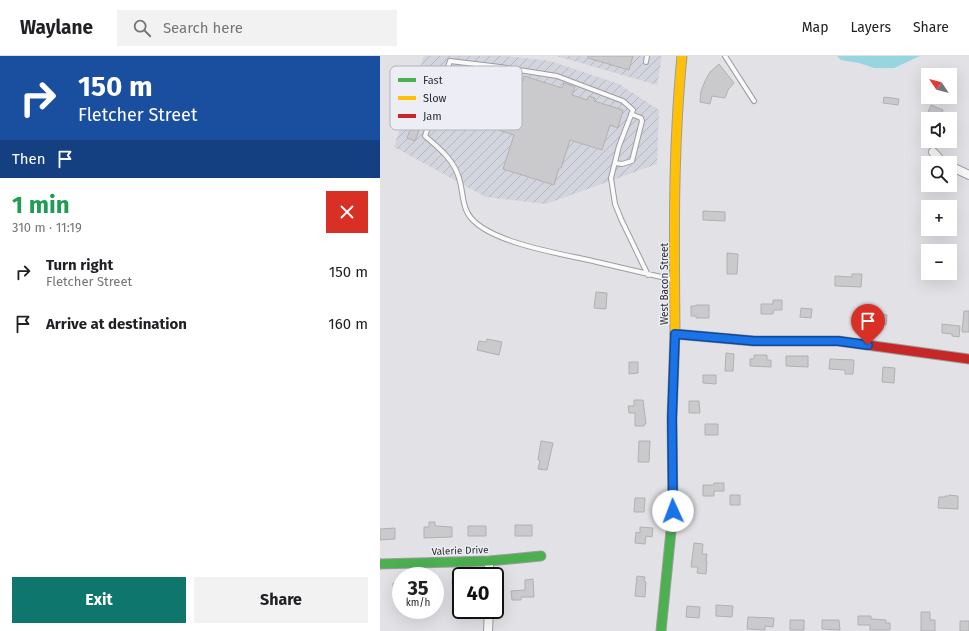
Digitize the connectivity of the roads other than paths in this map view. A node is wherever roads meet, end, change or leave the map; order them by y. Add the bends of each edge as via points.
1 (647, 56) edge
2 (682, 56) edge
3 (725, 56) edge
4 (646, 62) dead end
5 (448, 66) edge
6 (492, 66) edge
7 (522, 70) edge
8 (754, 101) dead end
9 (631, 114) junction
10 (427, 130) edge
11 (933, 152) dead end
12 (937, 156) edge
13 (615, 163) junction
14 (957, 169) edge
15 (969, 175) edge
16 (648, 274) junction
17 (674, 280) junction
18 (675, 334) junction
19 (969, 359) edge
20 (541, 556) dead end
21 (489, 560) junction
22 (380, 564) edge
23 (489, 567) edge
24 (488, 619) edge
25 (488, 631) edge
26 (661, 631) edge

1 - 4 lane
2 - 17 street, West Bacon Street via 678,101
3 - 8 lane
5 - 6 lane via 450,61
7 - 9 lane via 557,76 623,101 633,110
9 - 13 lane
9 - 13 lane via 642,121 632,161
10 - 16 lane via 425,136 444,152 457,171 470,218 484,230 552,252
11 - 12 street
13 - 16 lane via 611,178 615,204
14 - 15 street
16 - 17 lane
17 - 18 street, West Bacon Street
18 - 19 street via 754,341 838,341
18 - 26 street, West Bacon Street via 672,418 673,511
20 - 21 street, Valerie Drive
21 - 22 street, Valerie Drive
21 - 23 street
24 - 25 street

